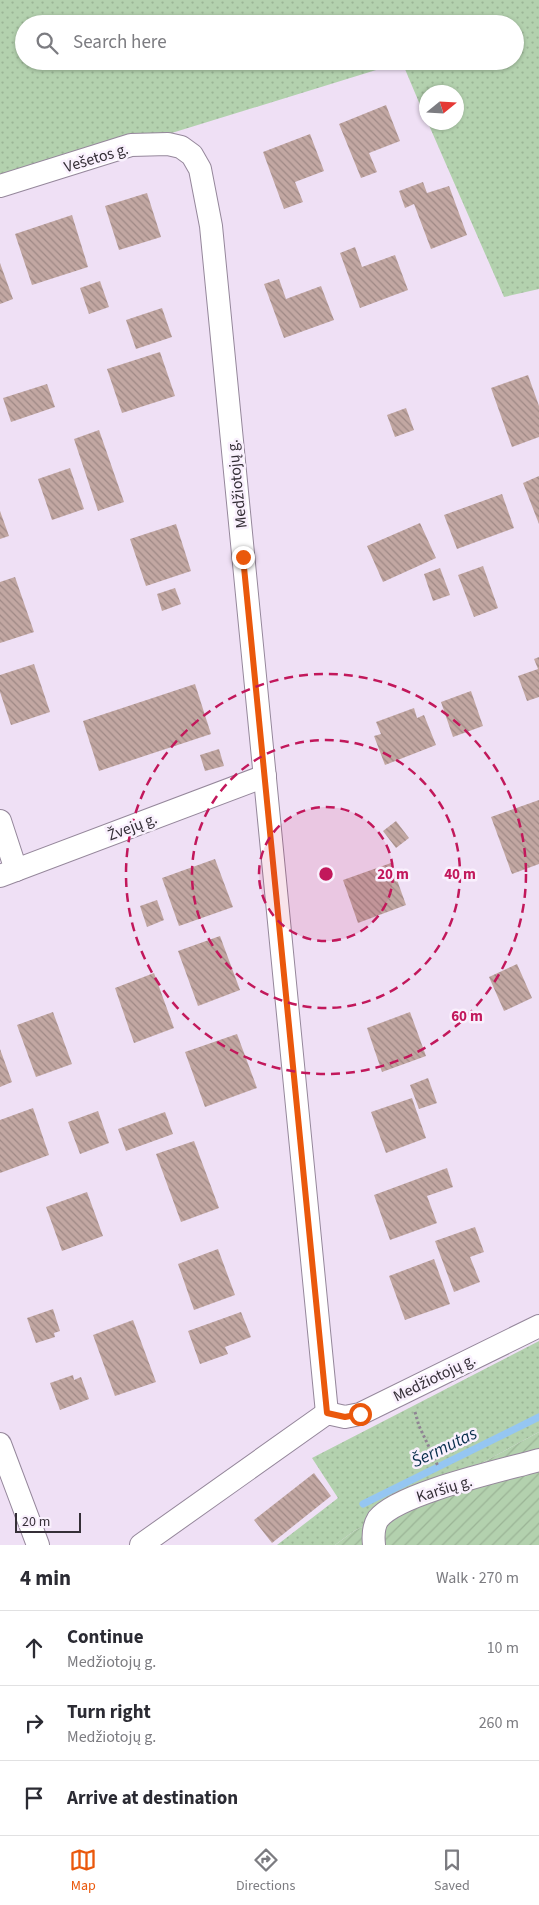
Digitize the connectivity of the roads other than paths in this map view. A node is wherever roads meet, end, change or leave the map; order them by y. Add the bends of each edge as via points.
1 (192, 155) joint
2 (0, 186) edge
3 (265, 776) junction
4 (0, 821) edge
5 (8, 873) edge
6 (539, 1326) edge
7 (327, 1413) junction
8 (0, 1444) edge
9 (539, 1460) edge
10 (374, 1544) edge
11 (38, 1545) edge
12 (141, 1545) edge

1 - 2 street, Vešetos g. via 181,147 168,144 131,145
1 - 3 street, Medžiotojų g. via 200,169 211,226
3 - 5 street, Žvejų g.
3 - 7 street, Medžiotojų g.
4 - 5 street
6 - 7 street, Medžiotojų g. via 360,1414 345,1417
7 - 12 street
8 - 11 street
9 - 10 street, Karšių g. via 402,1502 377,1520

